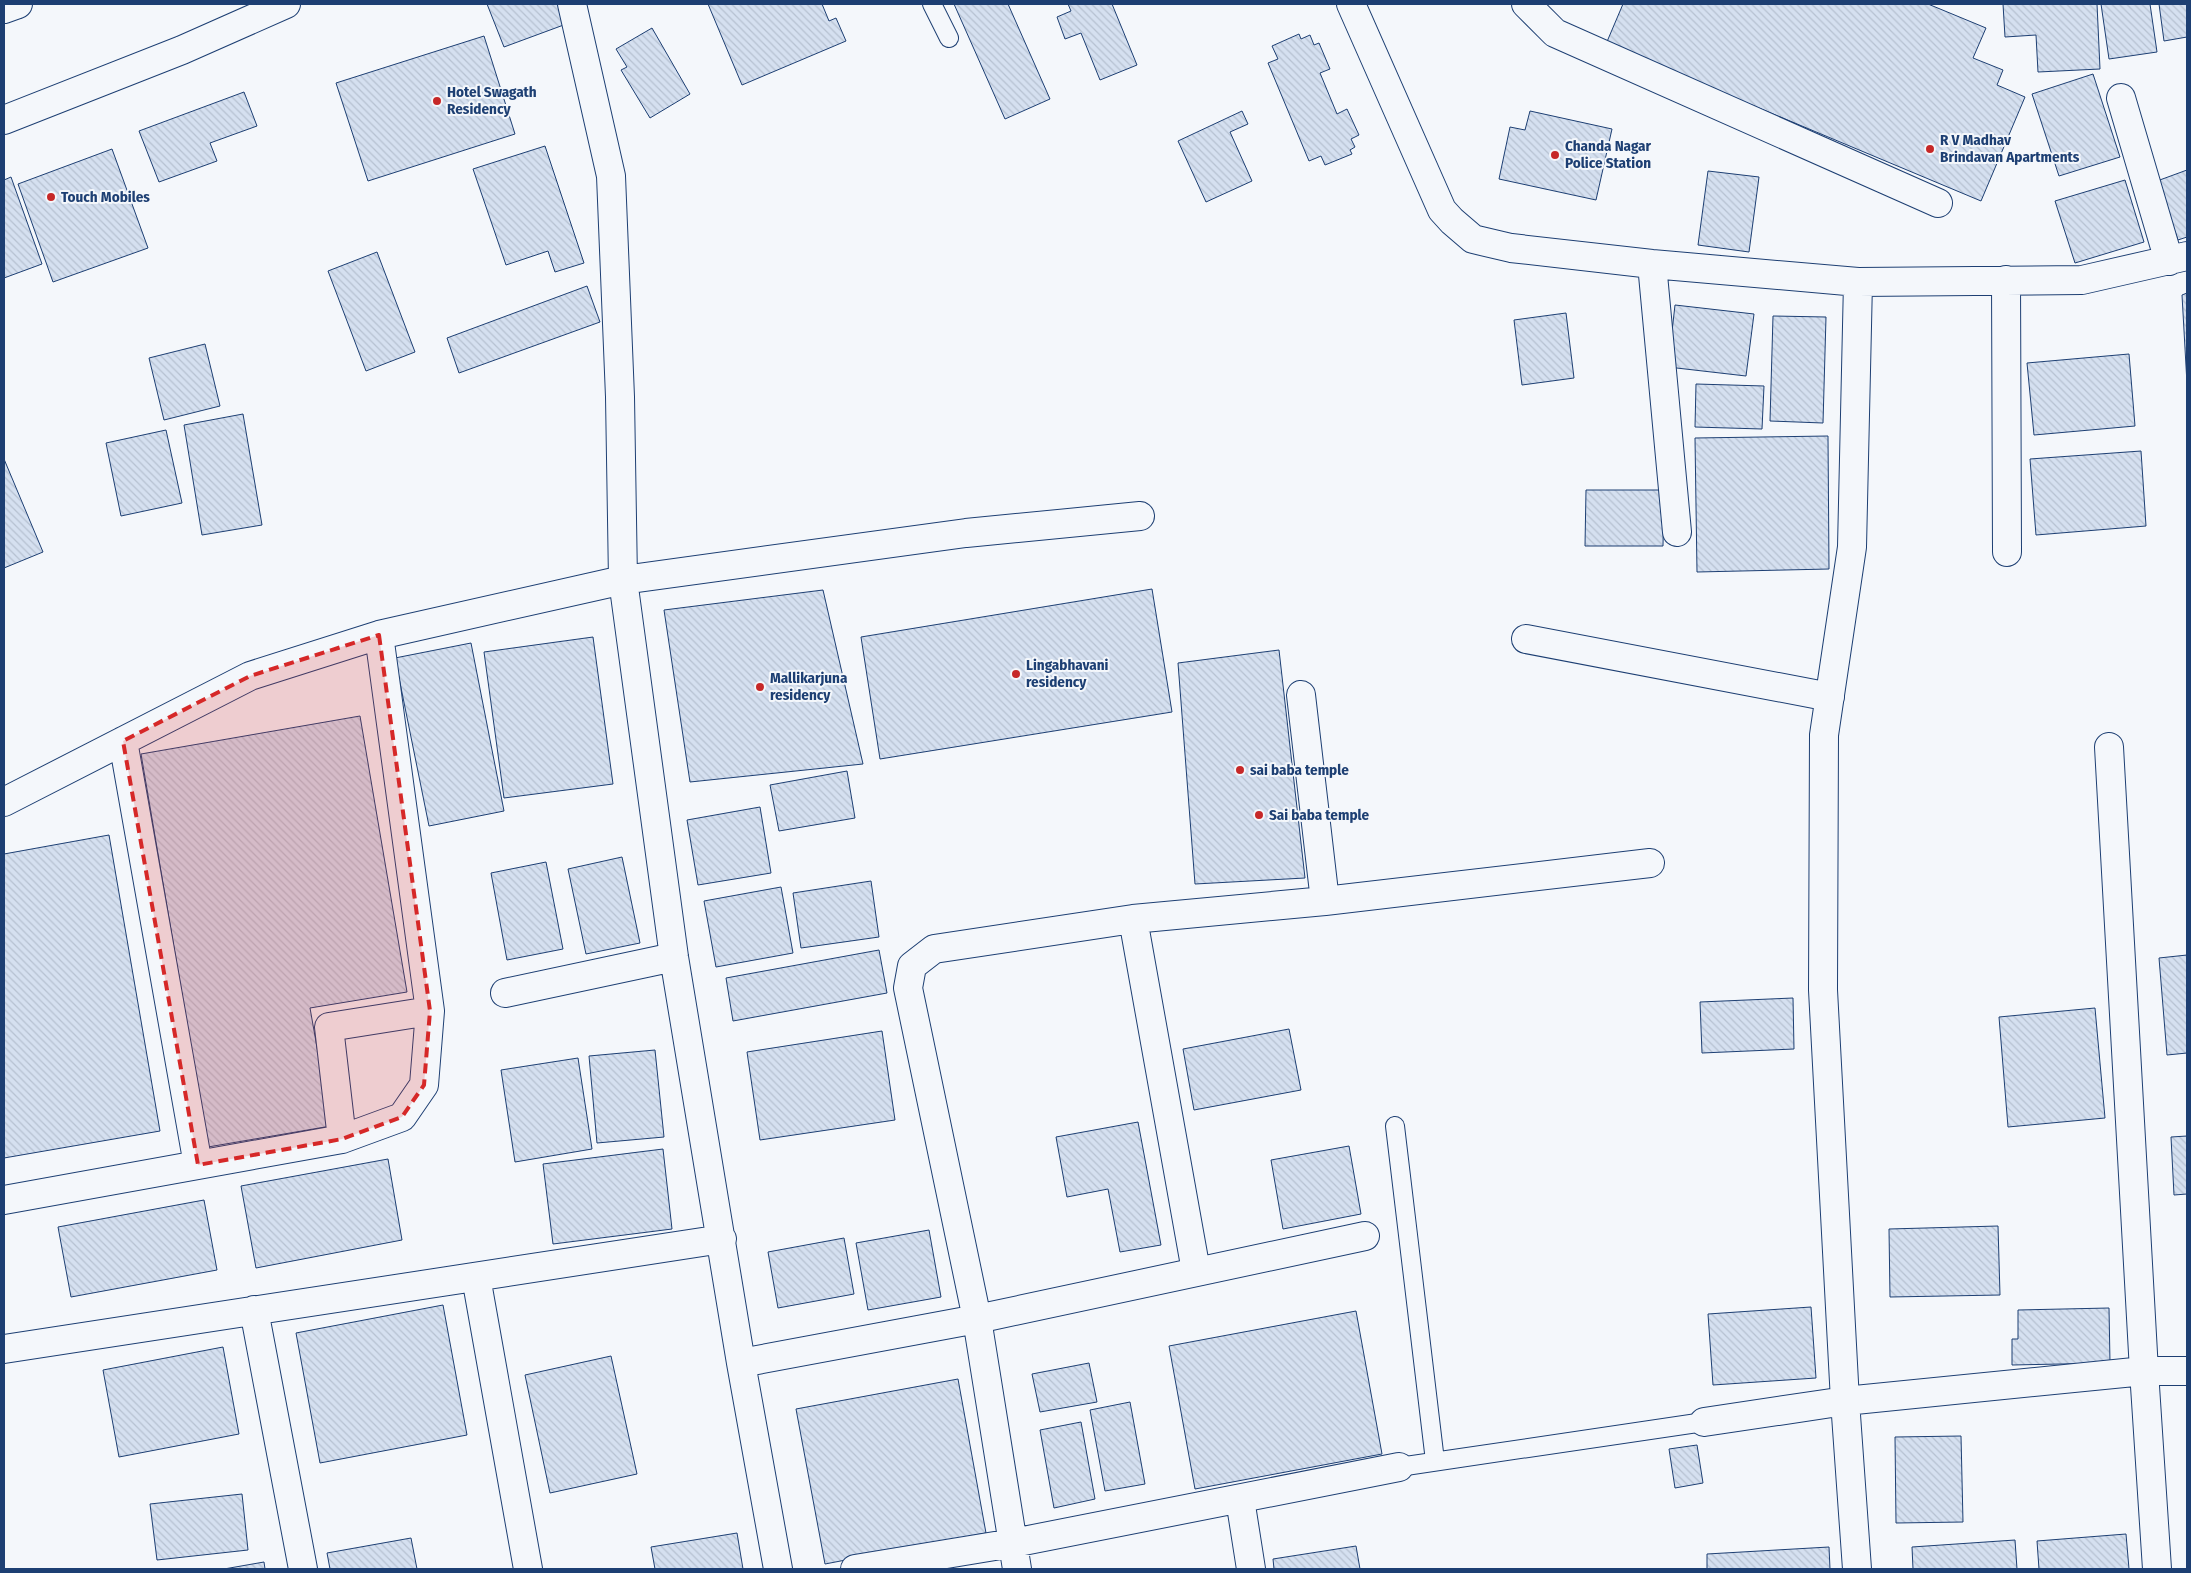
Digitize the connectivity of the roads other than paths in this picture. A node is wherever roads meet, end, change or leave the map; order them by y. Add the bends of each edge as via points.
1 (18, 4) edge
2 (286, 4) edge
3 (572, 4) edge
4 (932, 4) edge
5 (1351, 4) edge
6 (1526, 4) edge
7 (4, 9) edge
8 (949, 38) dead end
9 (2121, 98) dead end
10 (4, 120) edge
11 (1938, 203) dead end
12 (2178, 259) edge
13 (1652, 264) junction
14 (2006, 280) junction
15 (1858, 282) junction
16 (1140, 516) dead end
17 (1677, 532) dead end
18 (2007, 552) dead end
19 (623, 580) junction
20 (379, 635) junction
21 (1526, 639) dead end
22 (1301, 695) dead end
23 (1830, 697) junction
24 (123, 742) junction
25 (2109, 747) dead end
26 (4, 802) edge
27 (1650, 863) dead end
28 (1325, 901) junction
29 (1133, 919) junction
30 (674, 957) junction
31 (505, 993) dead end
32 (430, 1011) junction
33 (1395, 1126) dead end
34 (342, 1138) junction
35 (198, 1165) junction
36 (4, 1200) edge
37 (1365, 1236) dead end
38 (722, 1240) junction
39 (1196, 1271) junction
40 (476, 1277) junction
41 (254, 1310) junction
42 (978, 1319) junction
43 (4, 1349) edge
44 (741, 1363) junction
45 (2187, 1371) edge
46 (2144, 1372) junction
47 (1845, 1401) junction
48 (1704, 1422) joint
49 (1435, 1461) junction
50 (1399, 1467) joint
51 (1240, 1498) junction
52 (1014, 1543) junction
53 (304, 1569) edge
54 (528, 1569) edge
55 (778, 1569) edge
56 (855, 1569) edge
57 (1017, 1569) edge
58 (1251, 1569) edge
59 (1857, 1569) edge
60 (2157, 1569) edge

1 - 7 main road
2 - 10 main road via 182,50
3 - 19 main road via 611,176
4 - 8 lane
5 - 13 main road via 1442,210 1452,221 1473,239 1511,248
6 - 11 main road via 1555,33
9 - 12 main road
12 - 14 main road via 2082,280
13 - 15 main road
13 - 17 main road
14 - 15 main road
14 - 18 main road
15 - 23 main road via 1852,547
16 - 19 main road via 966,534
19 - 20 main road
19 - 30 main road
20 - 24 main road via 250,676
20 - 32 main road
21 - 23 main road
22 - 28 main road
23 - 47 main road via 1824,735 1823,990
24 - 26 main road
24 - 35 main road
25 - 46 main road
27 - 28 main road
28 - 29 main road
29 - 39 main road
29 - 42 main road via 934,949 912,966 908,988
30 - 31 main road
30 - 38 main road
32 - 34 main road via 424,1085 402,1117
32 - 34 main road via 329,1027
33 - 49 lane
34 - 35 main road
35 - 36 main road
37 - 39 main road
38 - 40 main road
38 - 44 main road
39 - 42 main road
40 - 41 main road
40 - 54 main road
41 - 43 main road
41 - 53 main road
42 - 44 main road
42 - 52 main road
44 - 55 main road
45 - 46 main road
46 - 47 main road
46 - 60 main road
47 - 48 main road
47 - 59 main road
48 - 49 lane
49 - 50 lane
50 - 51 main road
51 - 52 main road
51 - 58 main road
52 - 56 main road
52 - 57 main road

